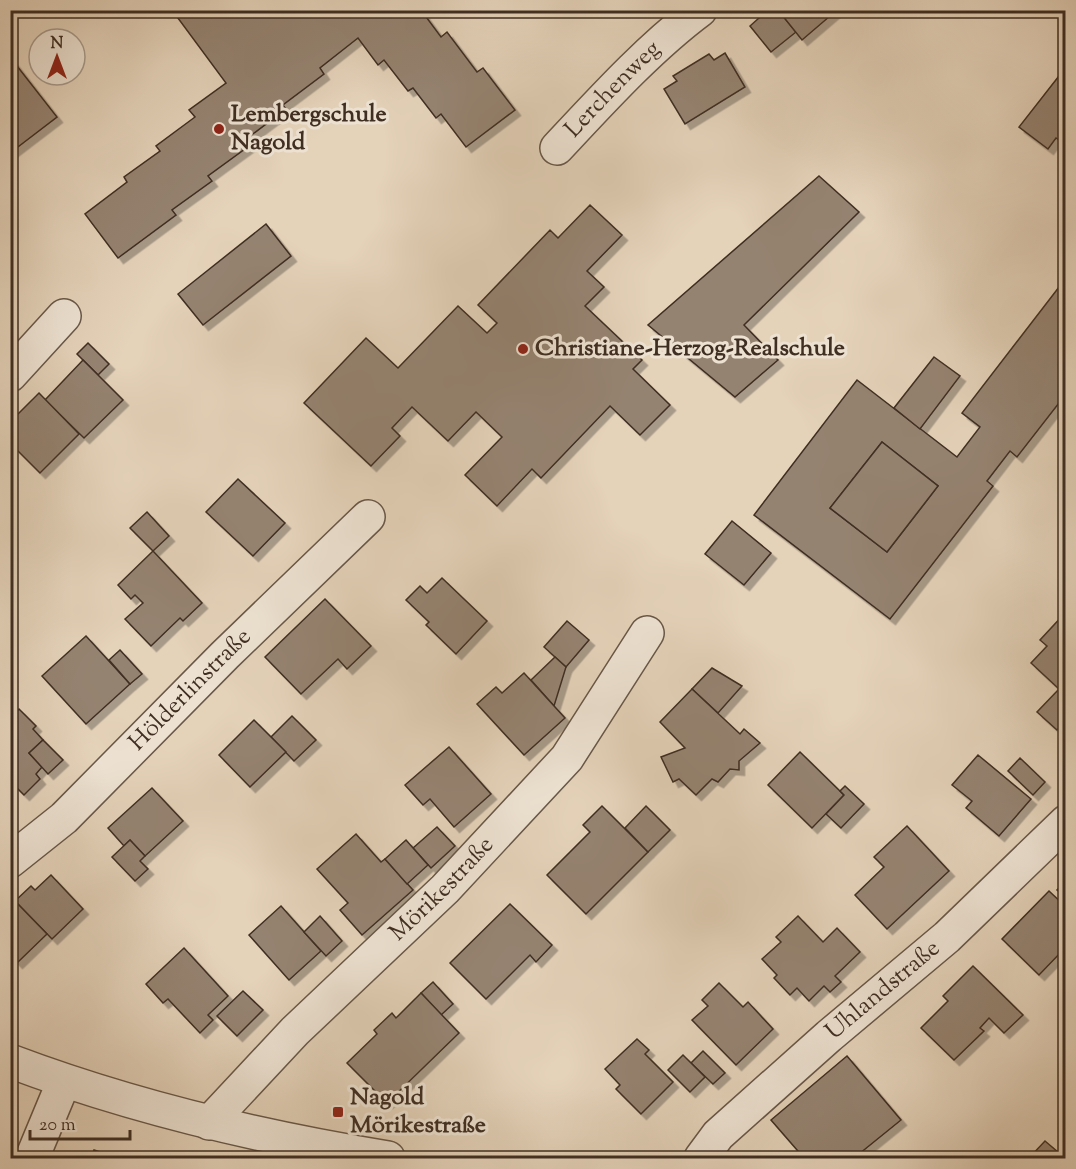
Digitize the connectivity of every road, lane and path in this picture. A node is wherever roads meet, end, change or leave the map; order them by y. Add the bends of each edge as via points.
1 (700, 10) edge
2 (557, 148) dead end
3 (64, 316) dead end
4 (10, 375) edge
5 (368, 517) dead end
6 (647, 633) dead end
7 (1065, 822) edge
8 (10, 861) edge
9 (10, 1061) edge
10 (64, 1081) junction
11 (209, 1123) junction
12 (375, 1157) edge
13 (32, 1158) edge
14 (701, 1158) edge

1 - 2 street, Lerchenweg via 595,107
3 - 4 street
5 - 8 street, Hölderlinstraße via 64,818
6 - 11 street, Mörikestraße via 567,758 445,889 295,1031
7 - 14 street, Uhlandstraße via 947,937 718,1135
9 - 10 street
10 - 11 street
10 - 13 street
11 - 12 street

